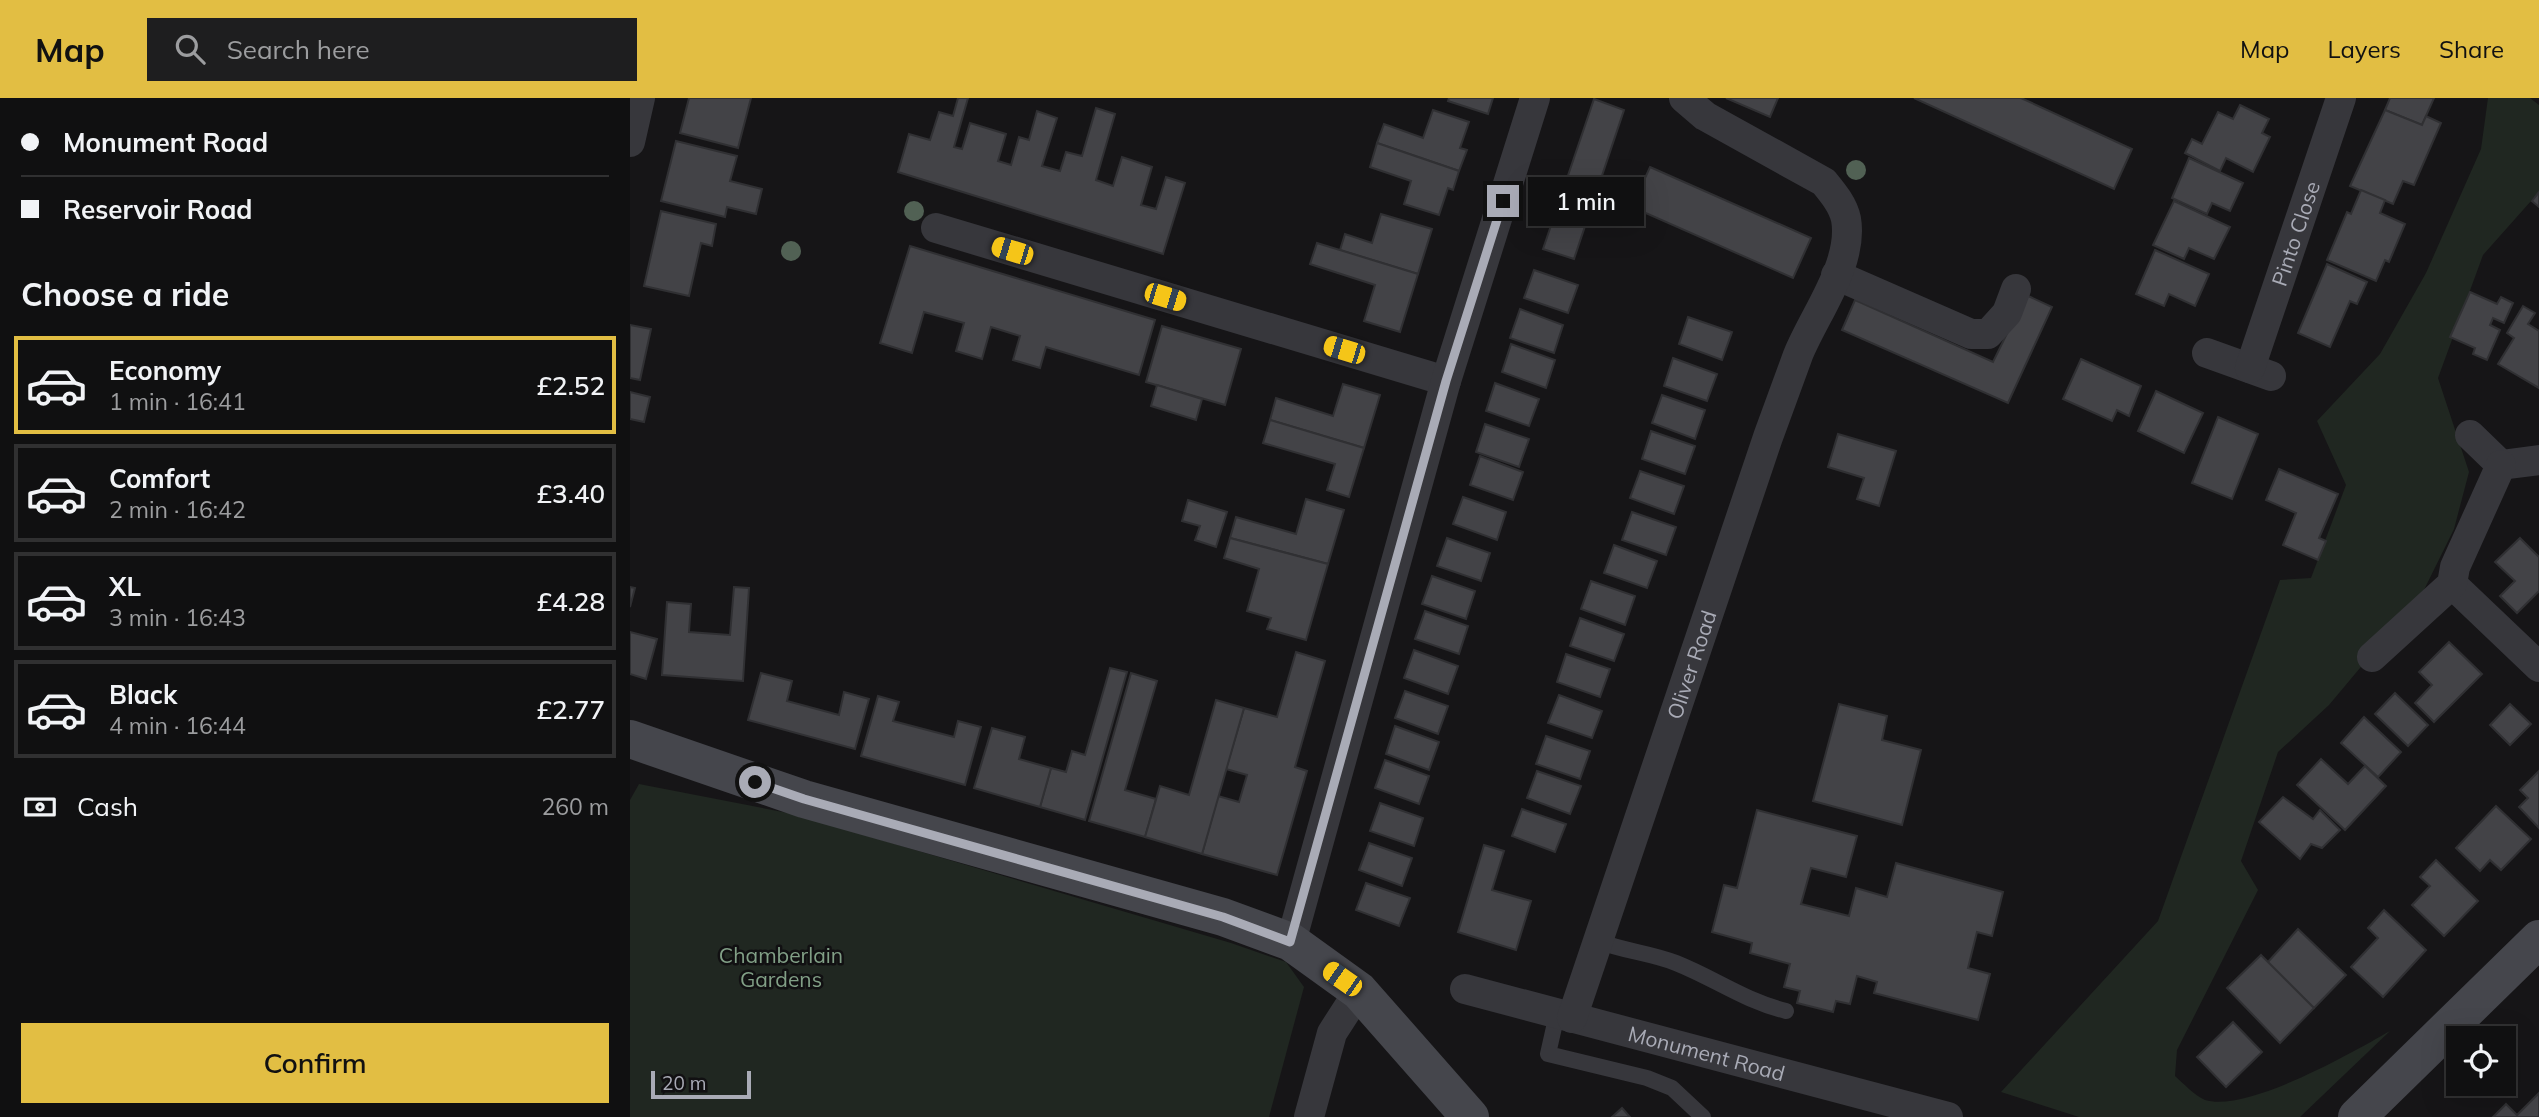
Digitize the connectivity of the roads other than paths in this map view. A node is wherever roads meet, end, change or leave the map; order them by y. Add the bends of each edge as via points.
1 (640, 98) edge
2 (1535, 98) edge
3 (1684, 98) edge
4 (2341, 98) edge
5 (630, 142) edge
6 (936, 228) dead end
7 (1836, 275) junction
8 (2016, 289) dead end
9 (2207, 353) dead end
10 (1446, 381) junction
11 (2470, 435) dead end
12 (2539, 460) edge
13 (2501, 465) junction
14 (2452, 584) junction
15 (2372, 657) dead end
16 (2539, 667) edge
17 (630, 739) edge
18 (2539, 939) edge
19 (1598, 941) junction
20 (1290, 942) junction
21 (1465, 989) dead end
22 (1359, 991) junction
23 (1786, 1011) dead end
24 (1564, 1016) junction
25 (1933, 1115) edge
26 (1310, 1117) edge
27 (1470, 1117) edge
28 (1703, 1117) edge
29 (2357, 1117) edge

1 - 5 street
2 - 10 street
3 - 7 street, Oliver Road via 1705,116 1824,182 1846,218 1846,244
4 - 9 street, Pinto Close via 2260,372
6 - 10 street
7 - 8 street via 1971,334 1988,334 2007,313
7 - 19 street, Oliver Road via 1815,315 1768,437
10 - 20 street
11 - 13 street
12 - 13 street
13 - 14 street via 2455,567
14 - 15 street
14 - 16 street
17 - 20 main road via 804,799 1223,917
18 - 29 main road
19 - 23 lane via 1624,952 1675,962 1752,1002
19 - 24 street, Oliver Road
20 - 22 main road
21 - 24 street, Monument Road
22 - 26 street via 1332,1034
22 - 27 main road
24 - 25 street, Monument Road
24 - 28 lane via 1548,1054 1672,1088

